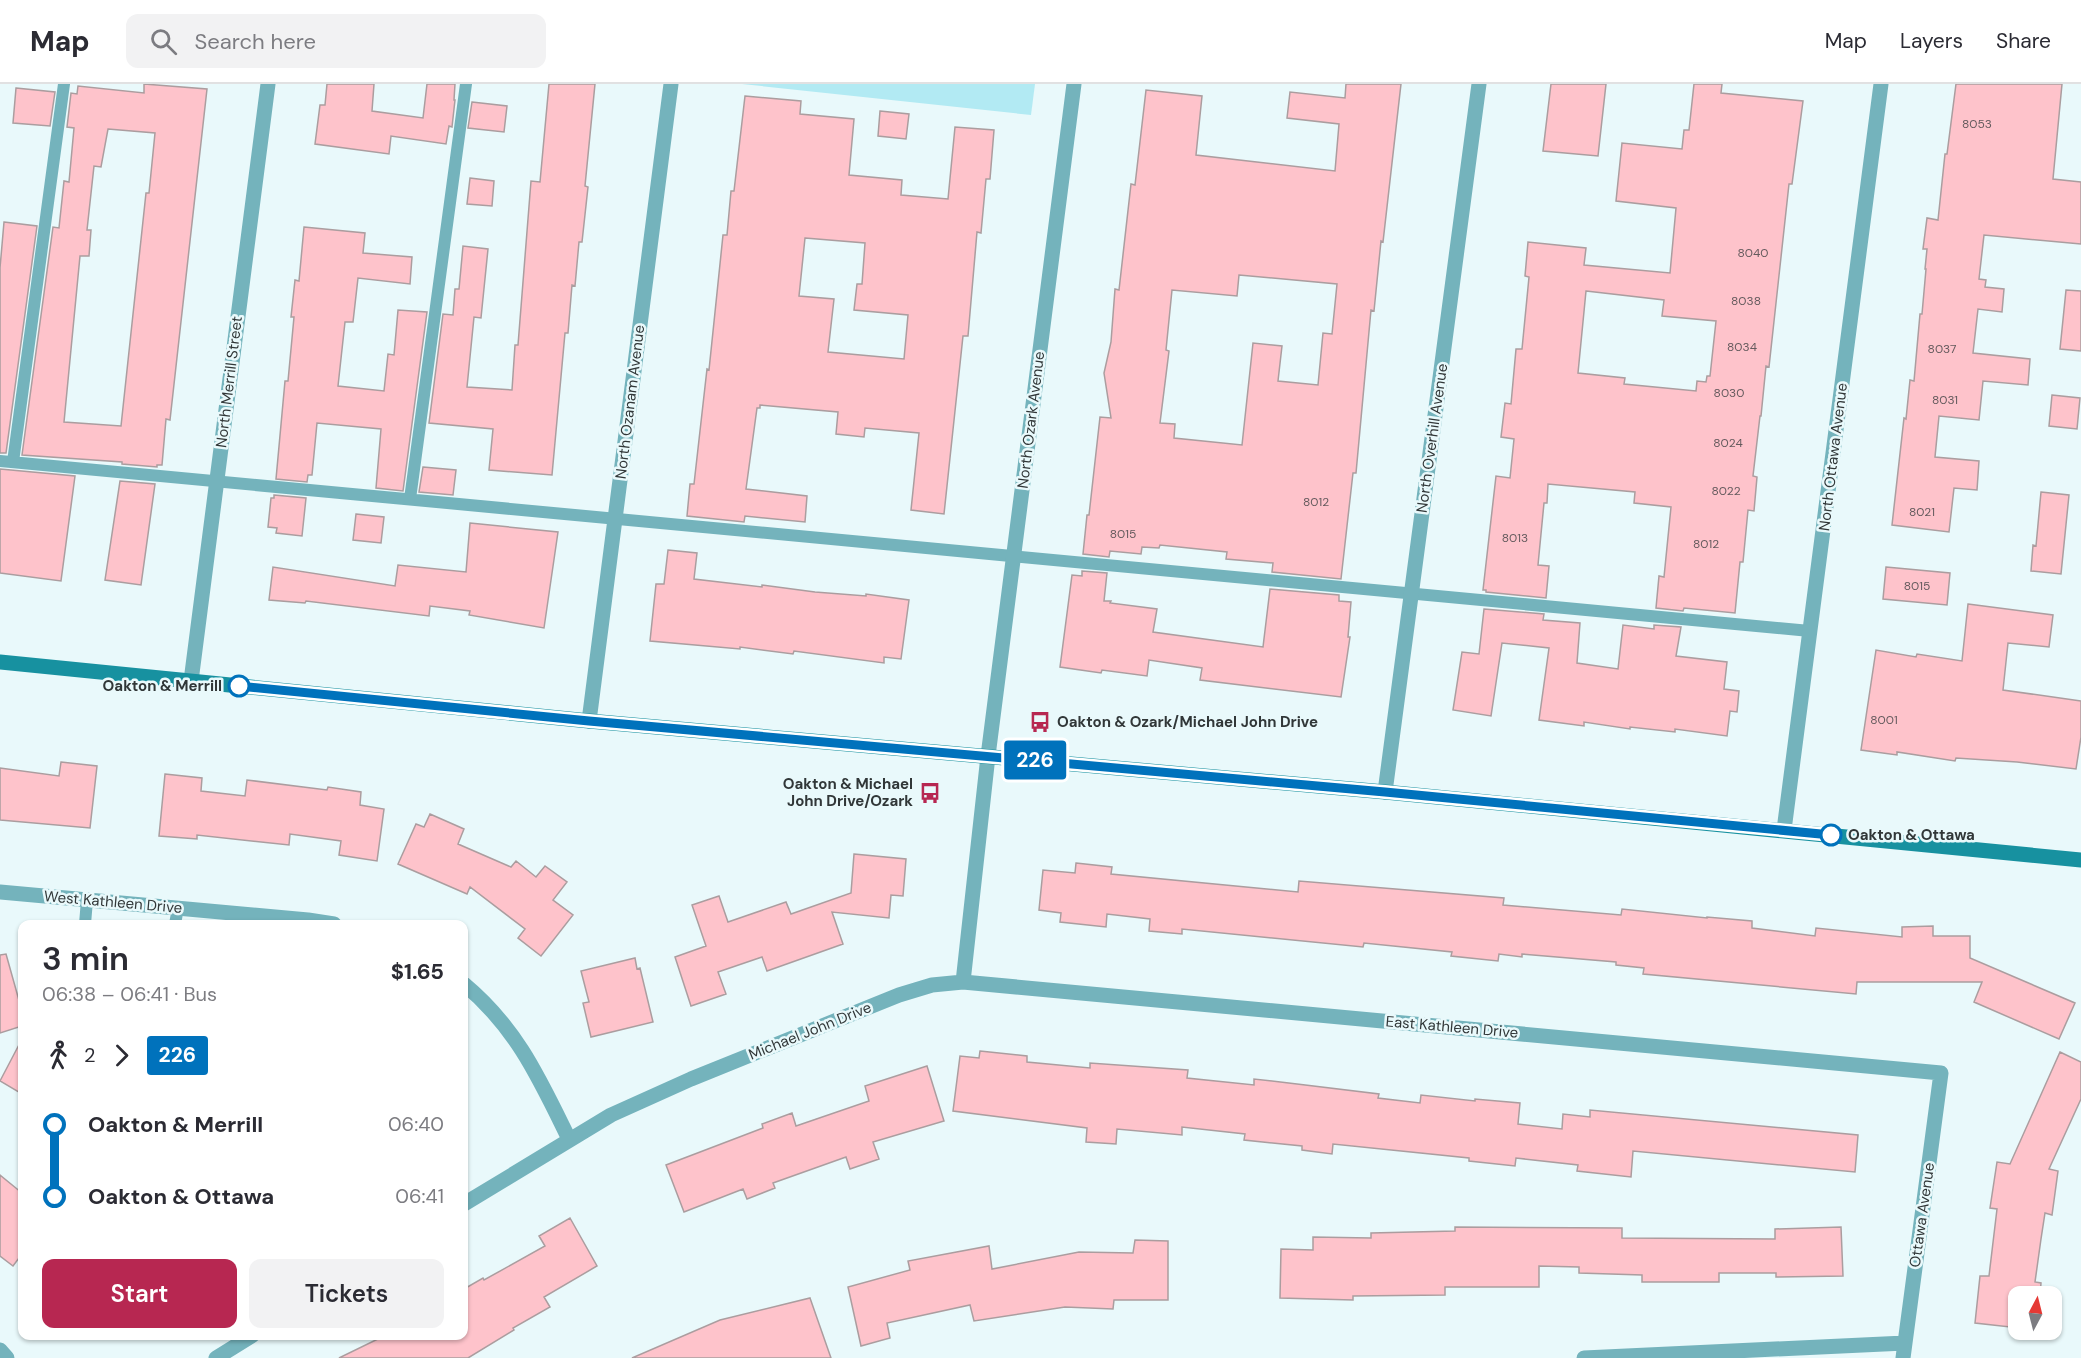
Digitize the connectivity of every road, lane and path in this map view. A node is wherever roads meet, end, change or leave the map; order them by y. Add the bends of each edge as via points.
1 (64, 84) edge
2 (268, 84) edge
3 (466, 84) edge
4 (671, 84) edge
5 (1074, 84) edge
6 (1479, 84) edge
7 (1881, 84) edge
8 (6, 461) edge
9 (217, 481) junction
10 (410, 499) junction
11 (615, 519) junction
12 (1013, 556) junction
13 (1411, 593) junction
14 (1810, 631) junction
15 (0, 663) edge
16 (191, 681) junction
17 (589, 721) junction
18 (988, 756) junction
19 (1385, 792) junction
20 (1784, 830) junction
21 (2081, 860) edge
22 (0, 892) edge
23 (87, 900) junction
24 (178, 908) junction
25 (85, 920) edge
26 (176, 920) edge
27 (295, 920) edge
28 (963, 982) junction
29 (468, 988) edge
30 (1941, 1073) joint
31 (569, 1139) junction
32 (468, 1202) edge
33 (245, 1340) edge
34 (0, 1350) edge
35 (1904, 1350) edge
36 (8, 1358) edge
37 (216, 1358) edge
38 (1584, 1358) edge

1 - 8 lane
2 - 9 street, North Merrill Street
3 - 10 lane
4 - 11 street, North Ozanam Avenue
5 - 12 street, North Ozark Avenue
6 - 13 street, North Overhill Avenue
7 - 14 street, North Ottawa Avenue
8 - 9 lane
9 - 10 lane
9 - 16 street, North Merrill Street
10 - 11 lane
11 - 12 lane
11 - 17 street, North Ozanam Avenue
12 - 13 lane
12 - 18 street, North Ozark Avenue
13 - 14 lane
13 - 19 street, North Overhill Avenue
14 - 20 street, North Ottawa Avenue
15 - 16 main road
16 - 17 main road
17 - 18 main road
18 - 19 main road
18 - 28 street
19 - 20 main road
20 - 21 main road
22 - 23 street, West Kathleen Drive
23 - 24 street, West Kathleen Drive
23 - 25 lane
24 - 26 lane
24 - 27 street, West Kathleen Drive
28 - 30 street, East Kathleen Drive
28 - 31 street, Michael John Drive via 932,985 846,1016 691,1079 611,1115
29 - 31 street via 508,1030 532,1065
30 - 35 street, Ottawa Avenue
31 - 32 street, Michael John Drive
33 - 37 street
34 - 36 street
35 - 38 street

